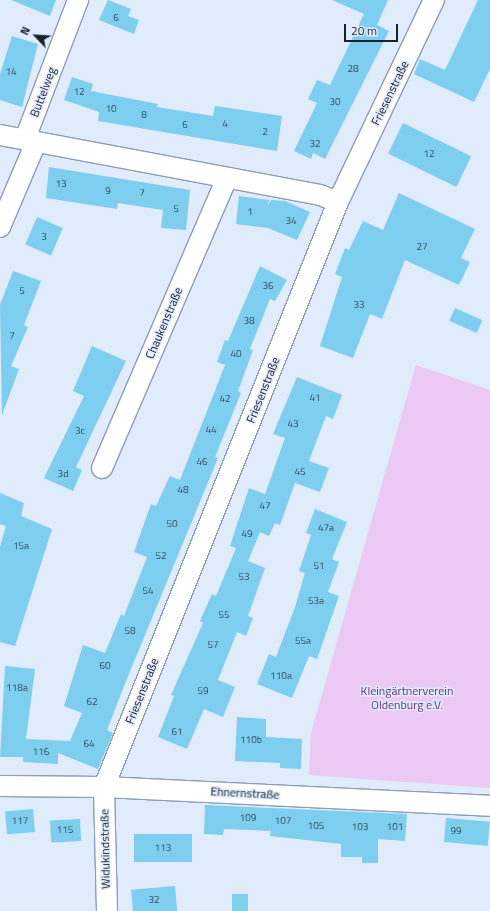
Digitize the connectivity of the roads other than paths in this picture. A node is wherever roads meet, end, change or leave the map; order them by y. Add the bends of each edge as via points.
1 (78, 0) edge
2 (434, 0) edge
3 (0, 135) edge
4 (31, 141) junction
5 (227, 178) junction
6 (338, 202) junction
7 (0, 227) edge
8 (102, 468) dead end
9 (0, 786) edge
10 (104, 787) junction
11 (490, 806) edge
12 (107, 911) edge

1 - 4 street, Buttelweg
2 - 6 street, Friesenstraße
3 - 4 street
4 - 5 street
4 - 7 street, Buttelweg
5 - 6 street via 320,195
5 - 8 street, Chaukenstraße
6 - 10 street, Friesenstraße
9 - 10 street, Ehnernstraße
10 - 11 street, Ehnernstraße
10 - 12 street, Widukindstraße

